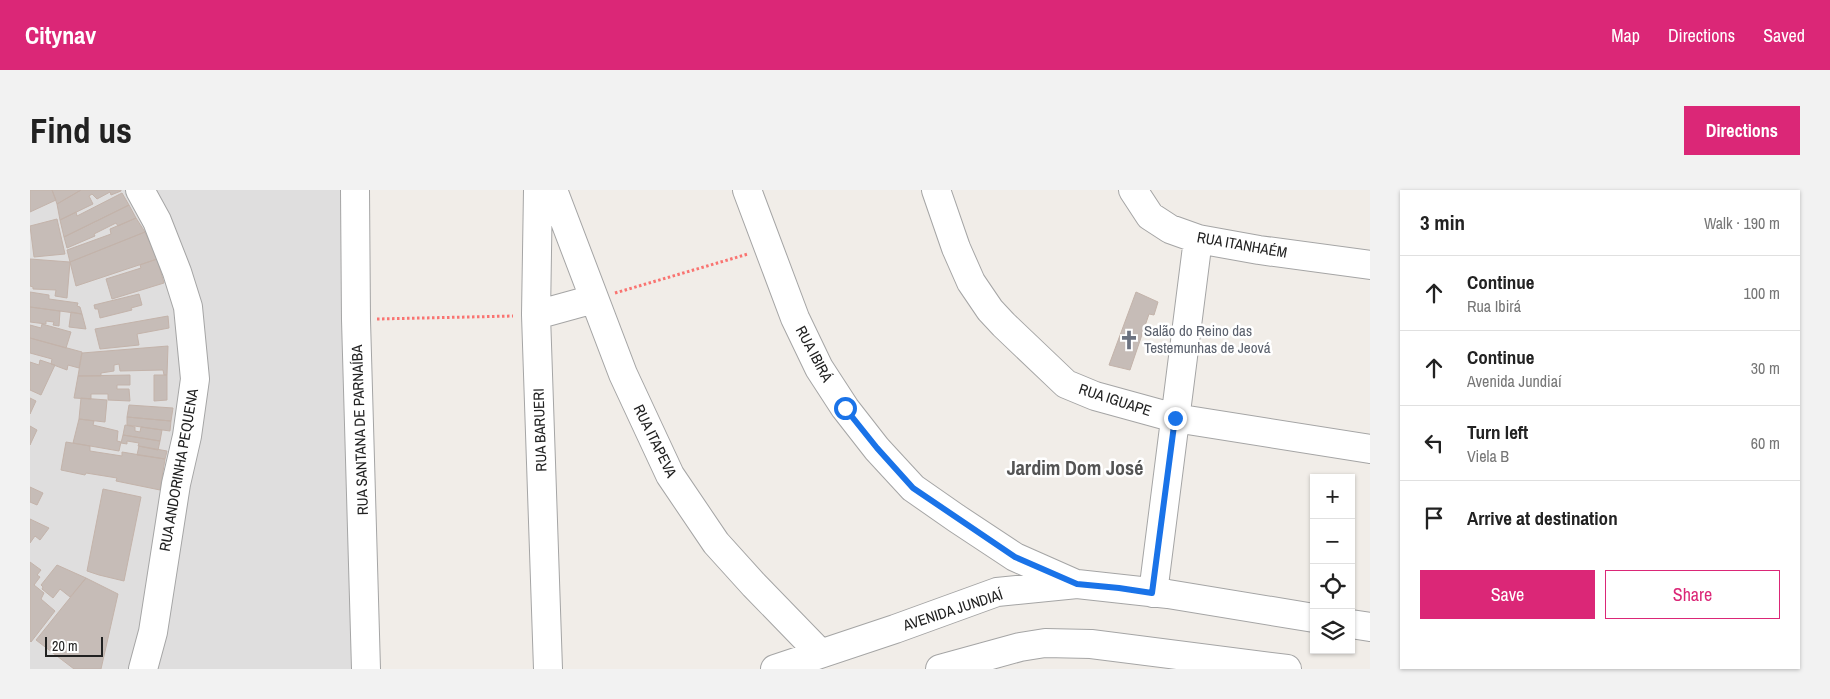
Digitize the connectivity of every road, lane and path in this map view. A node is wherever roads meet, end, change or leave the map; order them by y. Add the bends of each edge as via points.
1 (140, 190) edge
2 (355, 190) edge
3 (538, 190) edge
4 (553, 190) edge
5 (747, 190) edge
6 (936, 190) edge
7 (1133, 190) edge
8 (1198, 239) junction
9 (768, 248) junction
10 (1370, 264) edge
11 (594, 299) junction
12 (536, 315) junction
13 (356, 320) junction
14 (1175, 418) junction
15 (1370, 449) edge
16 (1015, 557) junction
17 (1077, 584) junction
18 (997, 592) junction
19 (1152, 593) junction
20 (1310, 617) edge
21 (1355, 625) edge
22 (1370, 628) edge
23 (820, 653) junction
24 (143, 669) edge
25 (366, 669) edge
26 (548, 669) edge
27 (775, 669) edge
28 (940, 669) edge
29 (1288, 669) edge

1 - 24 street, RUA ANDORINHA PEQUENA via 157,221 188,307 195,379 153,632
2 - 13 street, RUA SANTANA DE PARNAÍBA
3 - 12 street, RUA BARUERI
4 - 11 street, RUA ITAPEVA
5 - 9 street, RUA IBIRÁ
6 - 14 street, RUA IGUAPE via 971,282 990,310 1036,357 1066,384 1095,396
7 - 8 street, RUA ITANHAÉM via 1150,216 1170,229
8 - 10 street, RUA ITANHAÉM
8 - 14 street
9 - 11 path
9 - 16 street, RUA IBIRÁ via 795,318 819,368 845,408 913,488
11 - 12 street
11 - 23 street, RUA ITAPEVA via 623,374 670,474 716,543
12 - 13 path
12 - 26 street, RUA BARUERI
13 - 25 street, RUA SANTANA DE PARNAÍBA
14 - 15 street, RUA IGUAPE
14 - 19 street
16 - 17 street, RUA IBIRÁ
16 - 18 street
17 - 18 street, AVENIDA JUNDIAÍ
17 - 19 street, AVENIDA JUNDIAÍ
18 - 23 street, AVENIDA JUNDIAÍ
19 - 20 street, AVENIDA JUNDIAÍ
21 - 22 street
23 - 27 street, AVENIDA JUNDIAÍ
28 - 29 street via 1045,643 1091,644

